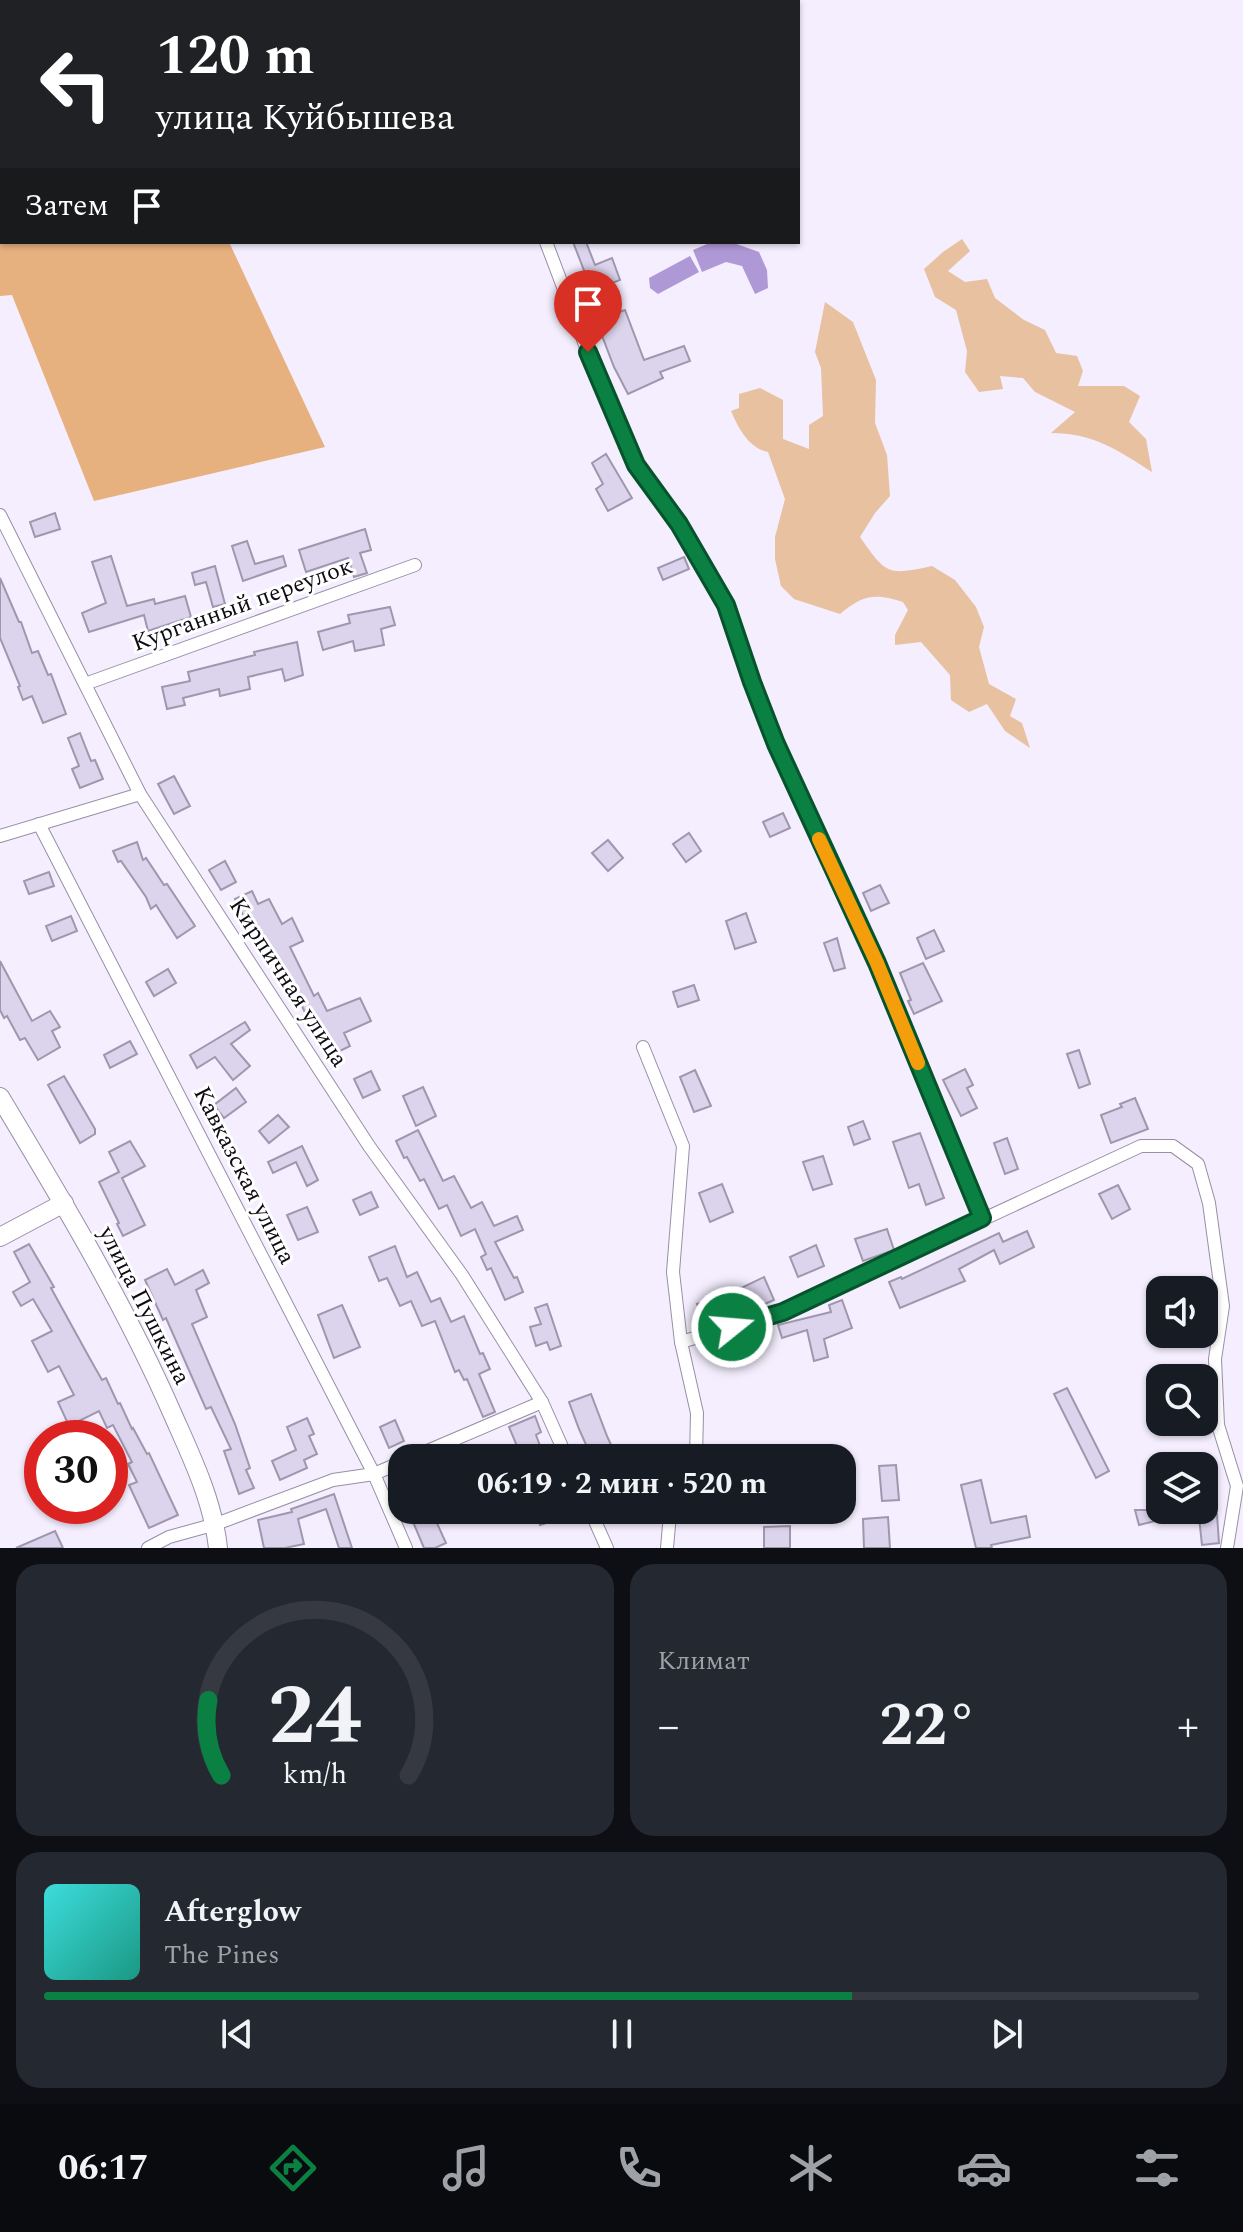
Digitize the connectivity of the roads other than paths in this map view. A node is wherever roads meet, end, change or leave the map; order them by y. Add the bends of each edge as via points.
1 (547, 244) edge
2 (0, 515) edge
3 (415, 565) dead end
4 (85, 684) junction
5 (140, 794) junction
6 (39, 824) junction
7 (0, 836) edge
8 (643, 1047) dead end
9 (0, 1097) edge
10 (64, 1203) junction
11 (982, 1218) junction
12 (0, 1237) edge
13 (681, 1342) junction
14 (542, 1402) junction
15 (444, 1444) edge
16 (561, 1444) edge
17 (696, 1444) edge
18 (388, 1468) edge
19 (374, 1474) junction
20 (216, 1524) junction
21 (596, 1524) edge
22 (669, 1524) edge
23 (148, 1548) edge
24 (218, 1548) edge
25 (406, 1548) edge
26 (607, 1548) edge
27 (667, 1548) edge
28 (1227, 1548) edge

1 - 11 street via 636,465 679,524 726,605 776,744 877,963
2 - 4 street, Кирпичная улица
3 - 4 street, Курганный переулок
4 - 5 street, Кирпичная улица
5 - 6 street
5 - 14 street, Кирпичная улица
6 - 7 street
6 - 19 street, Кавказская улица
8 - 13 street via 683,1146 673,1272
9 - 10 main road, улица Пушкина
10 - 12 main road
10 - 20 main road, улица Пушкина via 155,1374
11 - 13 street via 783,1312
11 - 28 street via 1141,1146 1173,1146 1198,1164 1209,1203 1223,1306 1215,1359 1218,1425 1237,1486
13 - 17 street via 697,1413
14 - 15 street
14 - 16 street, Кирпичная улица
18 - 19 street
19 - 20 street via 333,1480
19 - 25 street, Кавказская улица
20 - 23 street
20 - 24 main road, улица Пушкина
21 - 26 street
22 - 27 street

